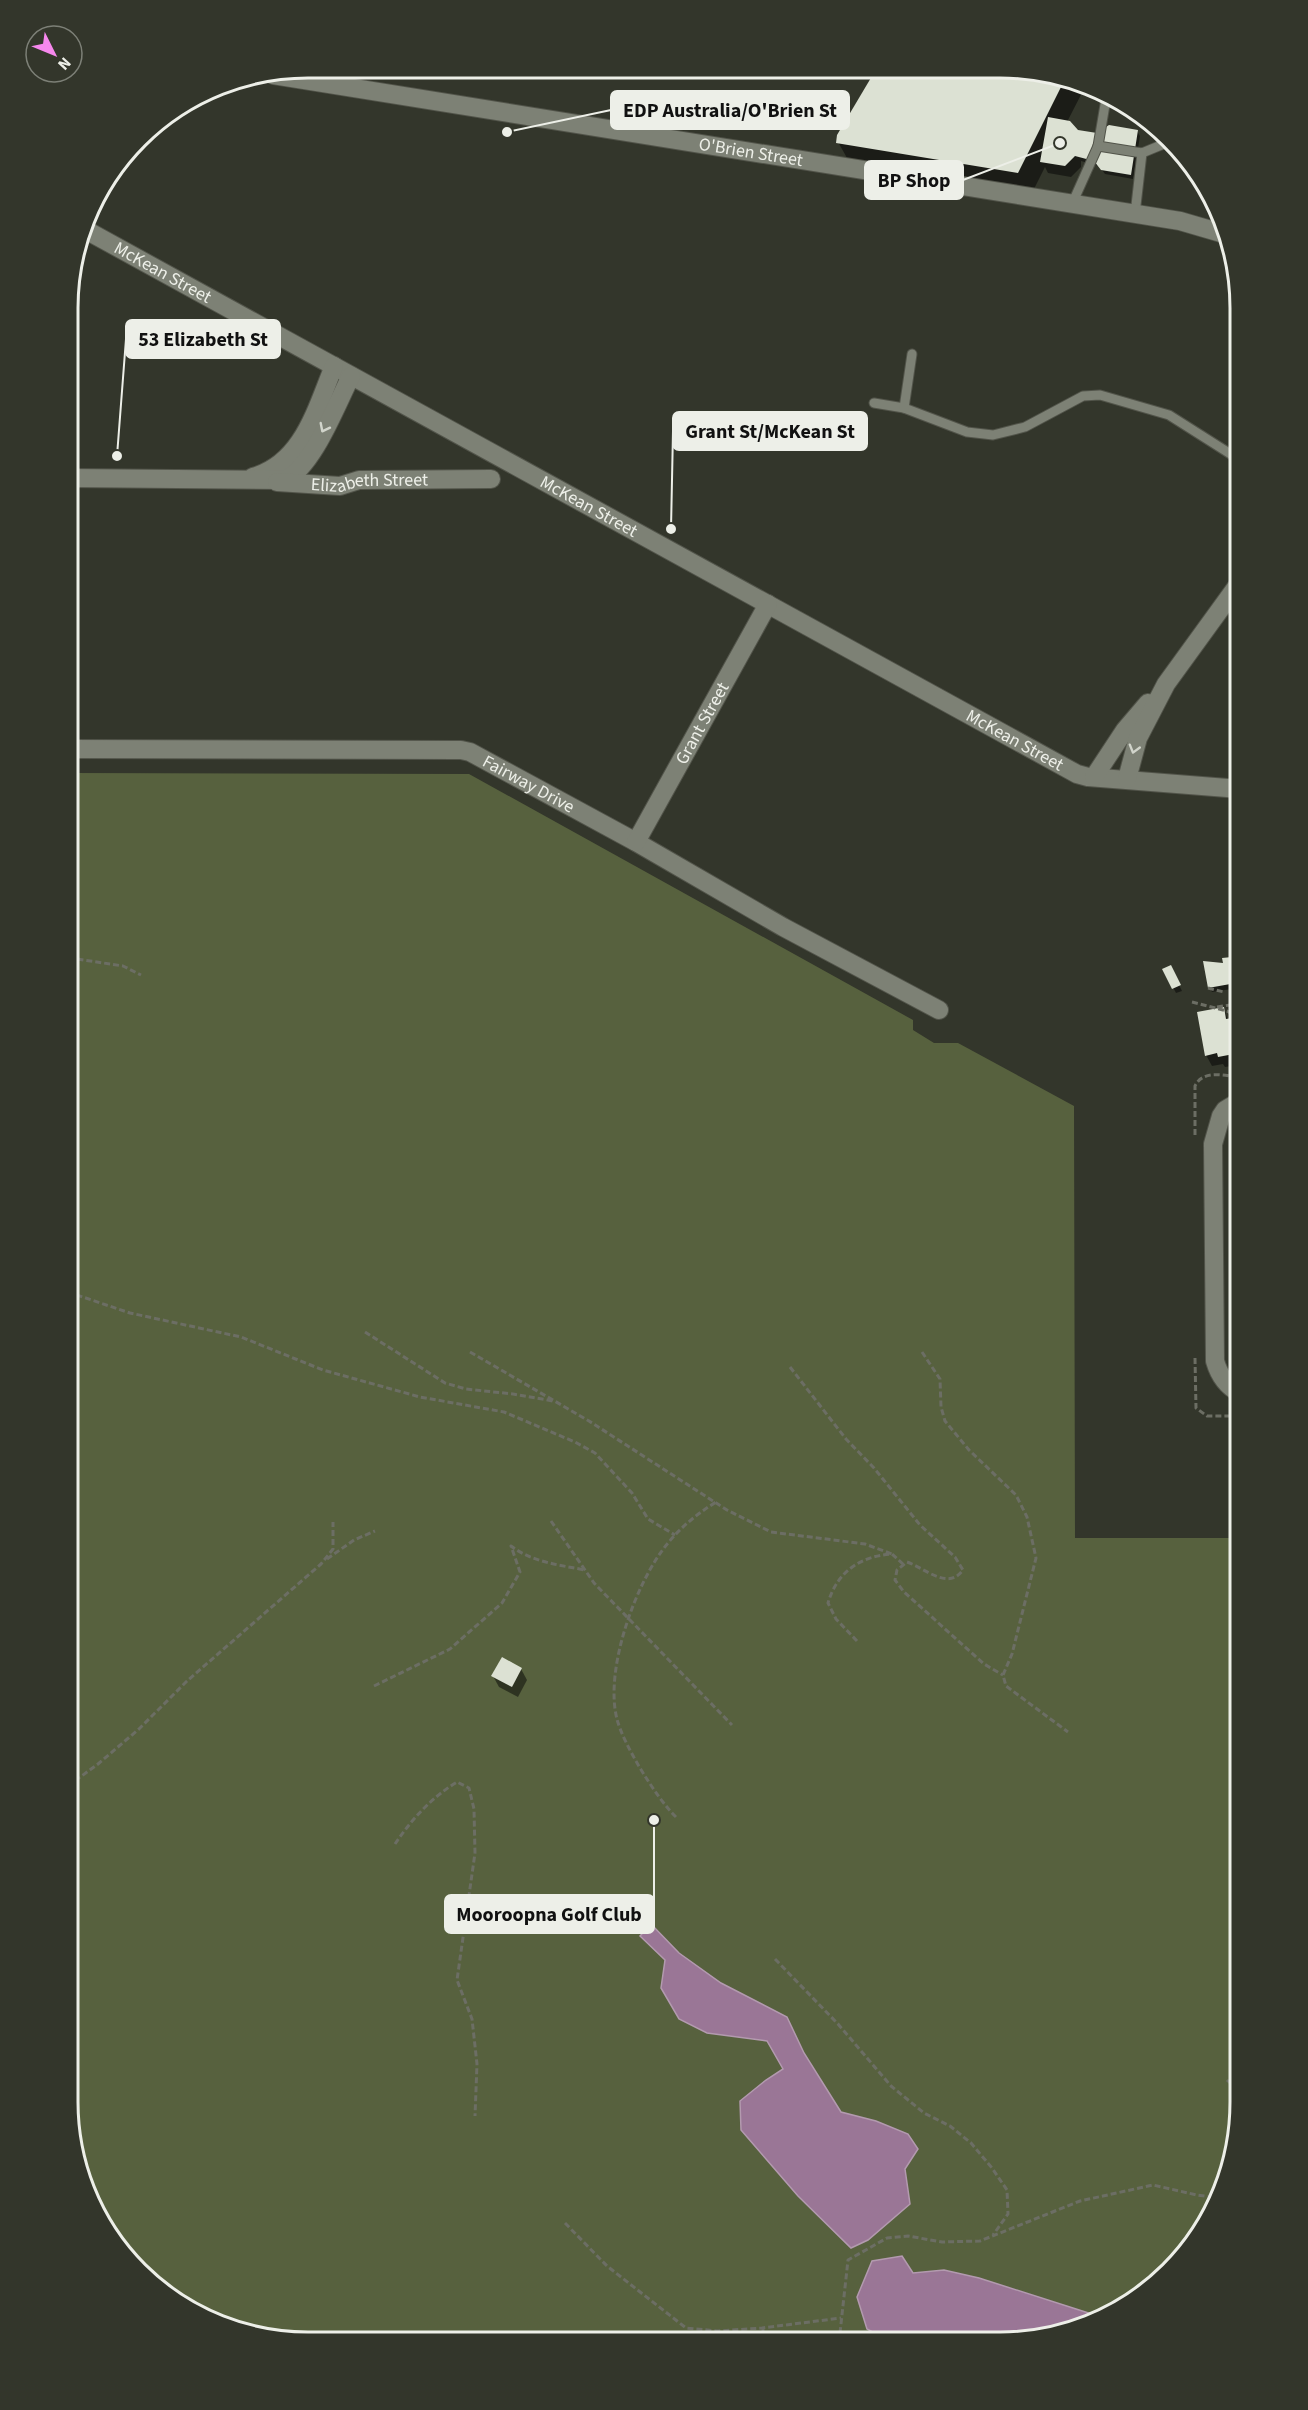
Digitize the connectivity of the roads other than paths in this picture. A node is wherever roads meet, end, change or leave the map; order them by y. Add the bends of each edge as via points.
1 (324, 78) edge
2 (1105, 104) edge
3 (1162, 145) edge
4 (1098, 146) junction
5 (1142, 153) junction
6 (1072, 204) junction
7 (1135, 214) junction
8 (1217, 232) edge
9 (91, 233) edge
10 (912, 354) dead end
11 (334, 366) junction
12 (351, 376) junction
13 (874, 403) dead end
14 (904, 408) junction
15 (1230, 454) edge
16 (78, 478) edge
17 (248, 479) junction
18 (491, 479) dead end
19 (1230, 596) edge
20 (768, 604) junction
21 (1166, 684) junction
22 (78, 749) edge
23 (1094, 777) junction
24 (1127, 780) junction
25 (1230, 788) edge
26 (636, 842) junction
27 (939, 1010) dead end
28 (1230, 1107) edge
29 (1230, 1386) edge

1 - 6 street, O'Brien Street
2 - 4 lane
3 - 5 lane
4 - 5 lane
4 - 6 lane
5 - 7 lane
6 - 7 street, O'Brien Street
7 - 8 street, O'Brien Street
9 - 11 street, McKean Street
10 - 14 lane
11 - 12 street, McKean Street
11 - 17 street, Elizabeth Street via 297,447 274,468
12 -> 17 street, Elizabeth Street via 298,471 280,481
12 - 20 street, McKean Street
13 - 14 lane
14 - 15 lane via 974,434 993,435 1025,427 1083,396 1100,395 1169,415
16 - 17 street, Elizabeth Street
17 - 18 street, Elizabeth Street via 328,486 359,480
19 - 21 street
20 - 23 street, McKean Street via 1077,774
20 - 26 street, Grant Street
21 - 23 street via 1125,730
21 -> 24 street via 1137,738
22 - 26 street, Fairway Drive via 464,750
23 - 24 street, McKean Street
24 - 25 street, McKean Street
26 - 27 street, Fairway Drive via 783,927
28 - 29 street via 1217,1124 1213,1163 1215,1361 1218,1372

